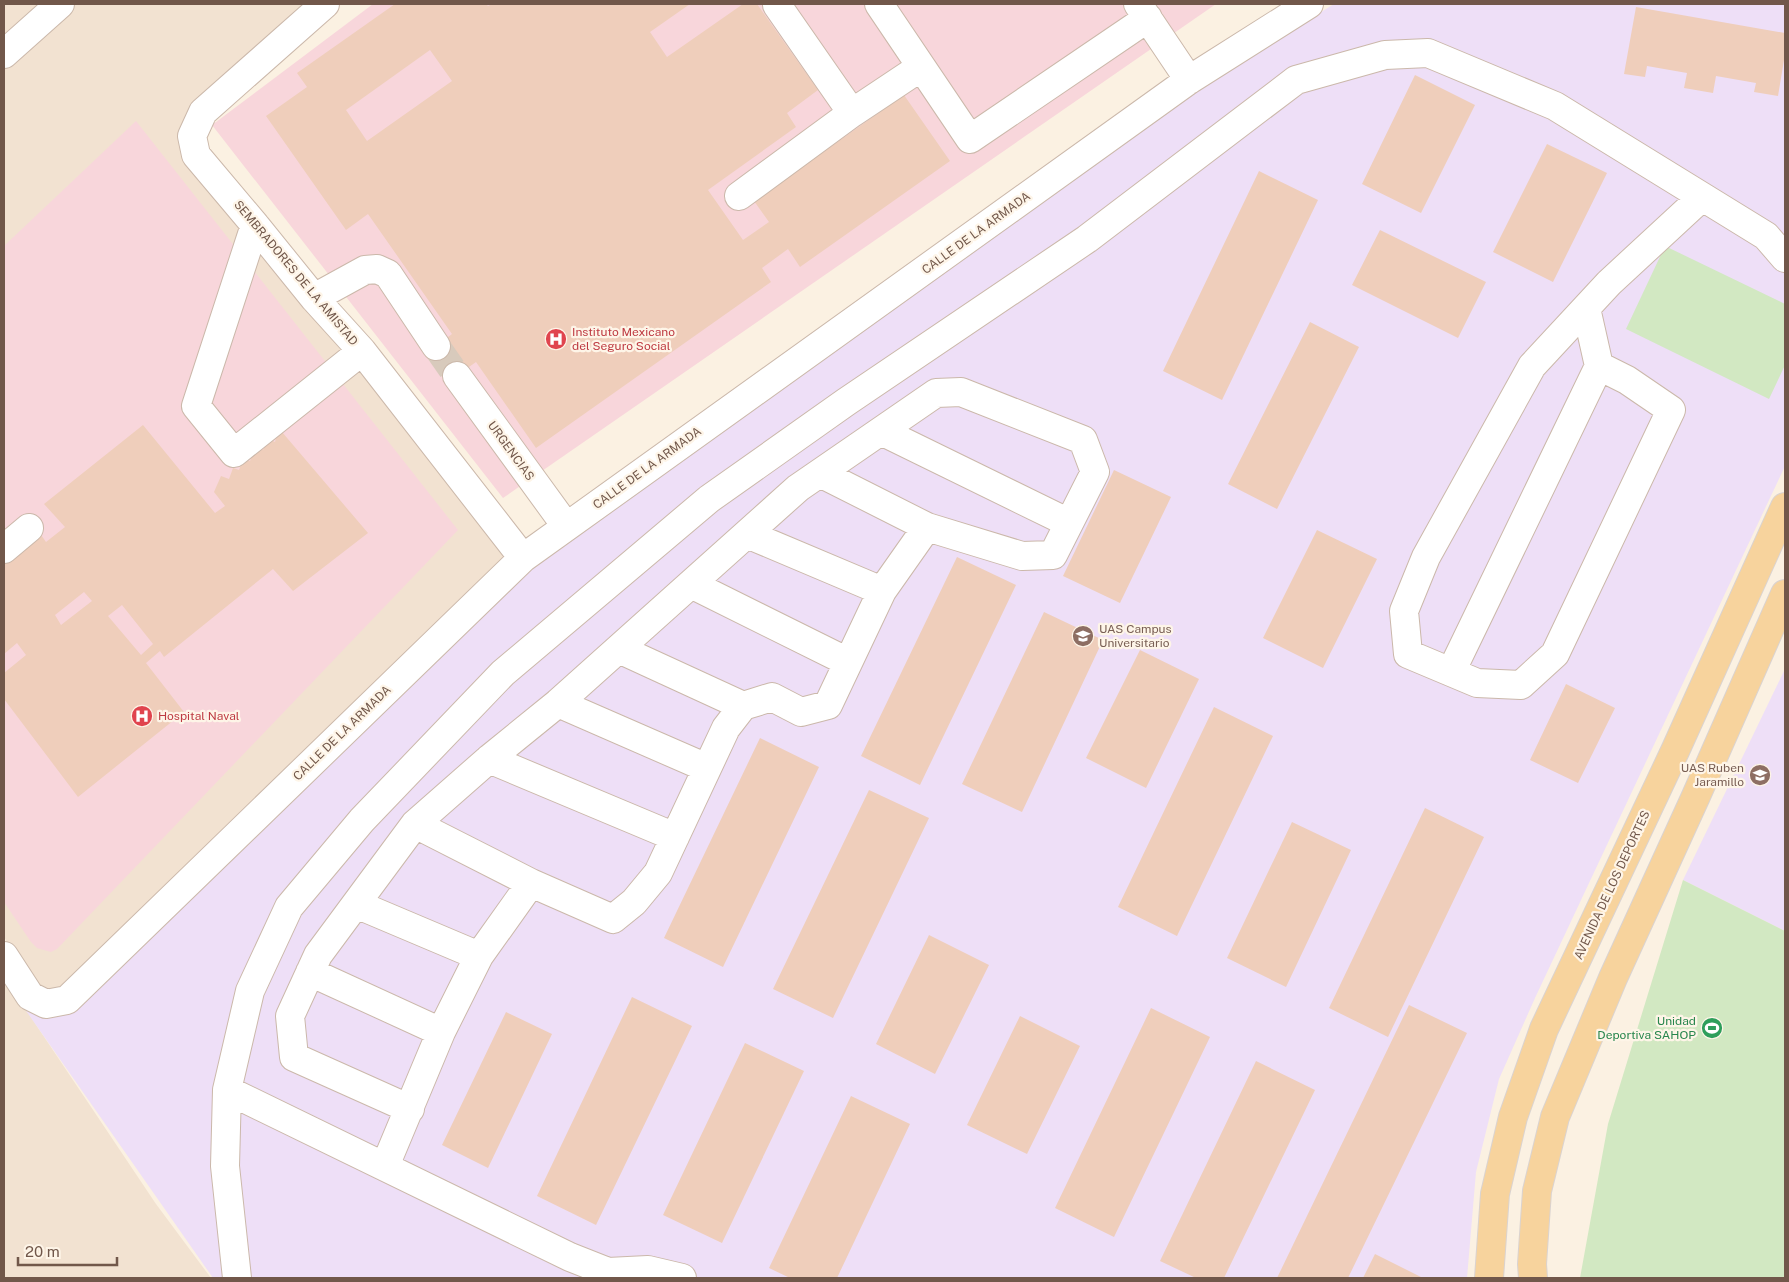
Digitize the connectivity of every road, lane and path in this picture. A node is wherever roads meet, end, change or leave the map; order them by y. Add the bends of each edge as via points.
1 (60, 4) edge
2 (325, 4) edge
3 (879, 4) edge
4 (1309, 4) edge
5 (777, 5) dead end
6 (1143, 11) edge
7 (4, 54) edge
8 (921, 66) junction
9 (1189, 80) junction
10 (852, 113) junction
11 (739, 196) dead end
12 (1702, 197) junction
13 (255, 225) junction
14 (1775, 237) edge
15 (1785, 258) edge
16 (314, 298) junction
17 (1586, 308) junction
18 (436, 346) tunnel mouth
19 (362, 351) junction
20 (1599, 366) junction
21 (457, 376) tunnel mouth
22 (881, 431) junction
23 (820, 473) junction
24 (1785, 507) edge
25 (1069, 523) junction
26 (566, 526) junction
27 (927, 527) junction
28 (29, 528) dead end
29 (747, 534) junction
30 (4, 549) edge
31 (524, 558) junction
32 (691, 584) junction
33 (882, 591) junction
34 (1785, 594) edge
35 (619, 649) junction
36 (848, 662) junction
37 (1451, 672) junction
38 (558, 703) junction
39 (743, 706) junction
40 (489, 759) junction
41 (707, 768) junction
42 (414, 824) junction
43 (675, 837) junction
44 (532, 883) junction
45 (356, 904) junction
46 (4, 956) edge
47 (479, 956) junction
48 (310, 972) junction
49 (441, 1032) junction
50 (227, 1090) junction
51 (410, 1109) junction
52 (385, 1166) junction
53 (237, 1278) edge
54 (682, 1278) edge
55 (1489, 1278) edge
56 (1533, 1278) edge

1 - 7 street
2 - 13 street, SEMBRADORES DE LA AMISTAD via 204,112 192,136 196,155
3 - 8 street
4 - 9 street, CALLE DE LA ARMADA
5 - 10 street
6 - 8 street via 970,139
6 - 9 street
8 - 10 street
9 - 26 street, CALLE DE LA ARMADA
10 - 11 street
12 - 14 street
12 - 17 street
12 - 50 street via 1555,106 1428,53 1384,55 1296,80 1087,239 709,499 503,673 362,820 289,907 250,991
13 - 16 street, SEMBRADORES DE LA AMISTAD
13 - 19 street via 196,406 234,453
14 - 15 street
16 - 18 street via 365,270 377,269 388,274
16 - 19 street, SEMBRADORES DE LA AMISTAD
17 - 20 street
17 - 37 street via 1532,366 1426,557 1404,610 1408,654
19 - 31 street, SEMBRADORES DE LA AMISTAD
20 - 37 street
20 - 37 street via 1627,380 1671,410 1554,654 1521,685 1478,683
21 - 26 street, URGENCIAS
22 - 23 street
22 - 25 street
22 - 25 street via 936,393 961,392 1083,440 1095,472
23 - 27 street
23 - 29 street via 798,488
24 - 55 main road, AVENIDA DE LOS DEPORTES via 1544,1029 1512,1117 1495,1194
25 - 27 street via 1052,555 1022,556
26 - 31 street, CALLE DE LA ARMADA
27 - 33 street
28 - 30 street
29 - 32 street
29 - 33 street
31 - 46 street, CALLE DE LA ARMADA via 67,1000 46,1004 30,996
32 - 35 street
32 - 36 street
33 - 36 street
34 - 56 main road via 1612,978 1555,1117 1537,1191
35 - 38 street
35 - 39 street
36 - 39 street via 828,705 801,712 772,696
38 - 40 street
38 - 41 street
39 - 41 street via 726,728
40 - 42 street
40 - 43 street
41 - 43 street
42 - 44 street
42 - 45 street
43 - 44 street via 658,873 634,902 613,919
44 - 47 street
45 - 47 street
45 - 48 street via 318,955
47 - 49 street
48 - 49 street
48 - 51 street via 290,1016 294,1056
49 - 51 street
50 - 52 street
50 - 53 street via 224,1166
51 - 52 street
52 - 54 street via 570,1258 608,1272 648,1270

